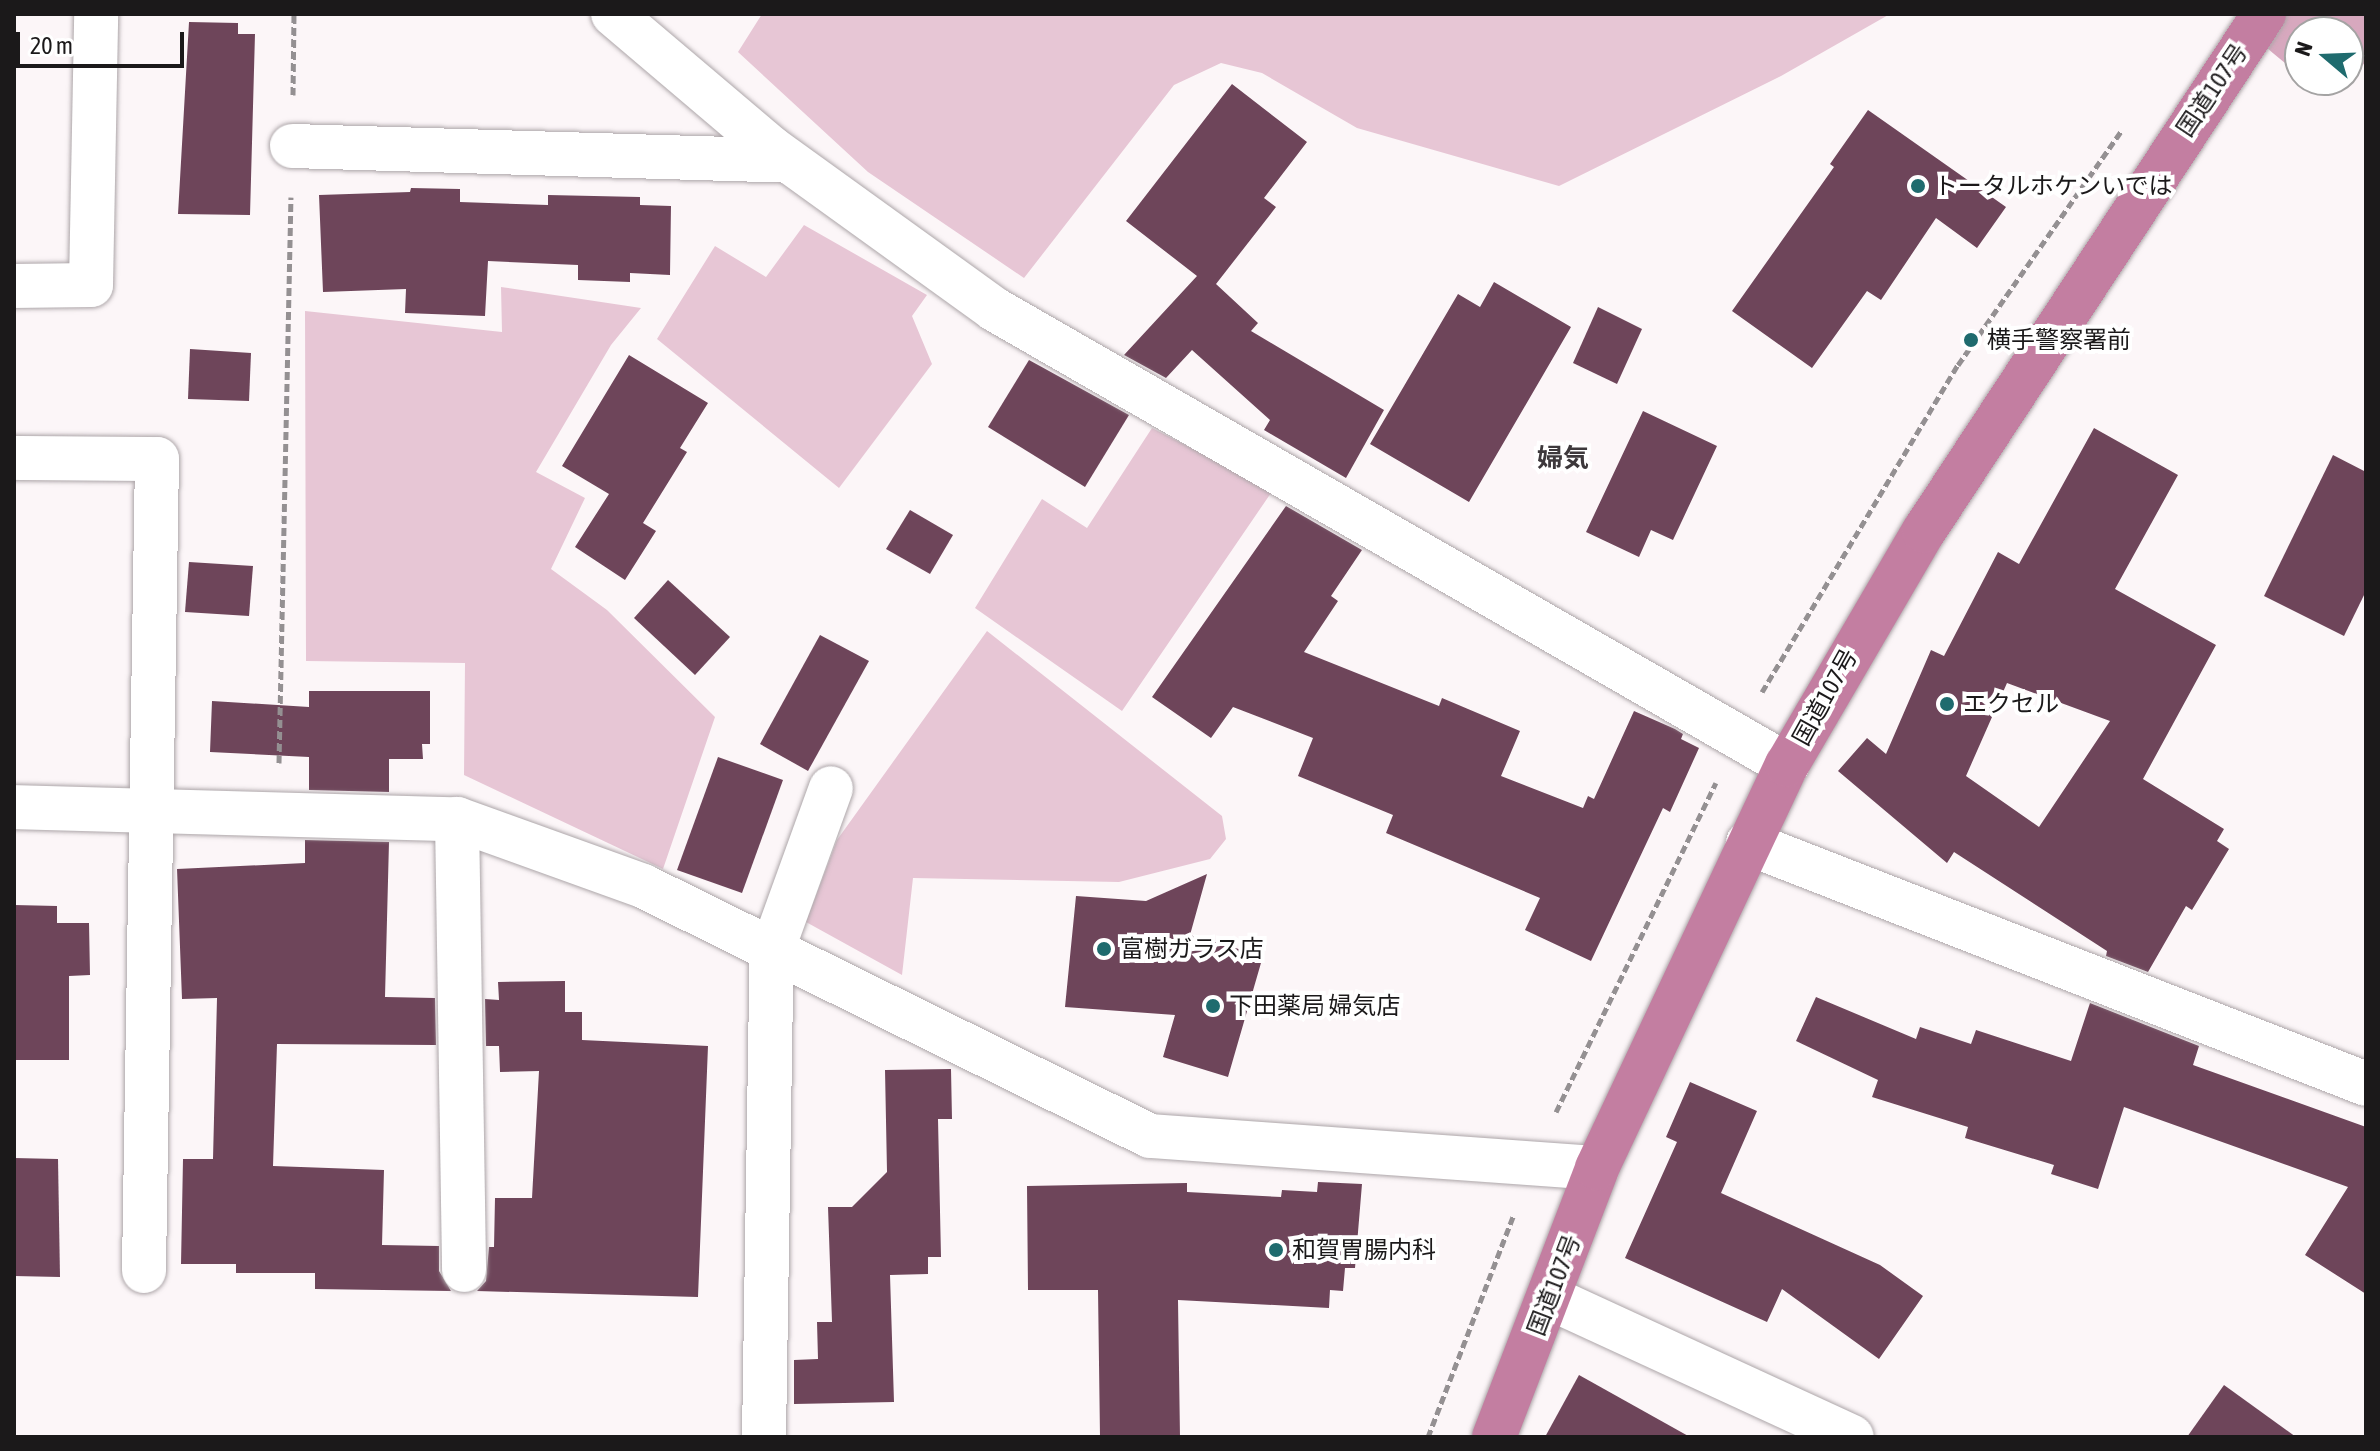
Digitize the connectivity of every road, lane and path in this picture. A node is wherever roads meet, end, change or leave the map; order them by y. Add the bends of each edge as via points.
1 (96, 14) edge
2 (294, 14) edge
3 (613, 14) edge
4 (2253, 29) edge
5 (292, 146) junction
6 (787, 161) junction
7 (14, 286) edge
8 (14, 458) edge
9 (1787, 765) junction
10 (831, 788) dead end
11 (14, 807) edge
12 (154, 809) junction
13 (278, 812) junction
14 (457, 819) junction
15 (1748, 843) junction
16 (772, 951) junction
17 (2366, 1084) edge
18 (1597, 1168) junction
19 (464, 1270) dead end
20 (144, 1271) dead end
21 (1550, 1298) junction
22 (764, 1437) edge
23 (1494, 1437) edge
24 (1852, 1437) edge

1 - 7 street via 91,285
2 - 5 path
3 - 6 street
4 - 9 highway, 国道107号 via 1924,531
5 - 6 street
5 - 13 path
6 - 9 street via 994,309
8 - 12 street via 157,459
9 - 15 highway, 国道107号
10 - 16 street
11 - 12 street
12 - 13 street
12 - 20 street
13 - 14 street
14 - 16 street via 643,886
14 - 19 street
15 - 17 street
15 - 18 highway, 国道107号
16 - 18 street via 1150,1136
16 - 22 street
18 - 21 highway, 国道107号
21 - 23 highway, 国道107号
21 - 24 street

